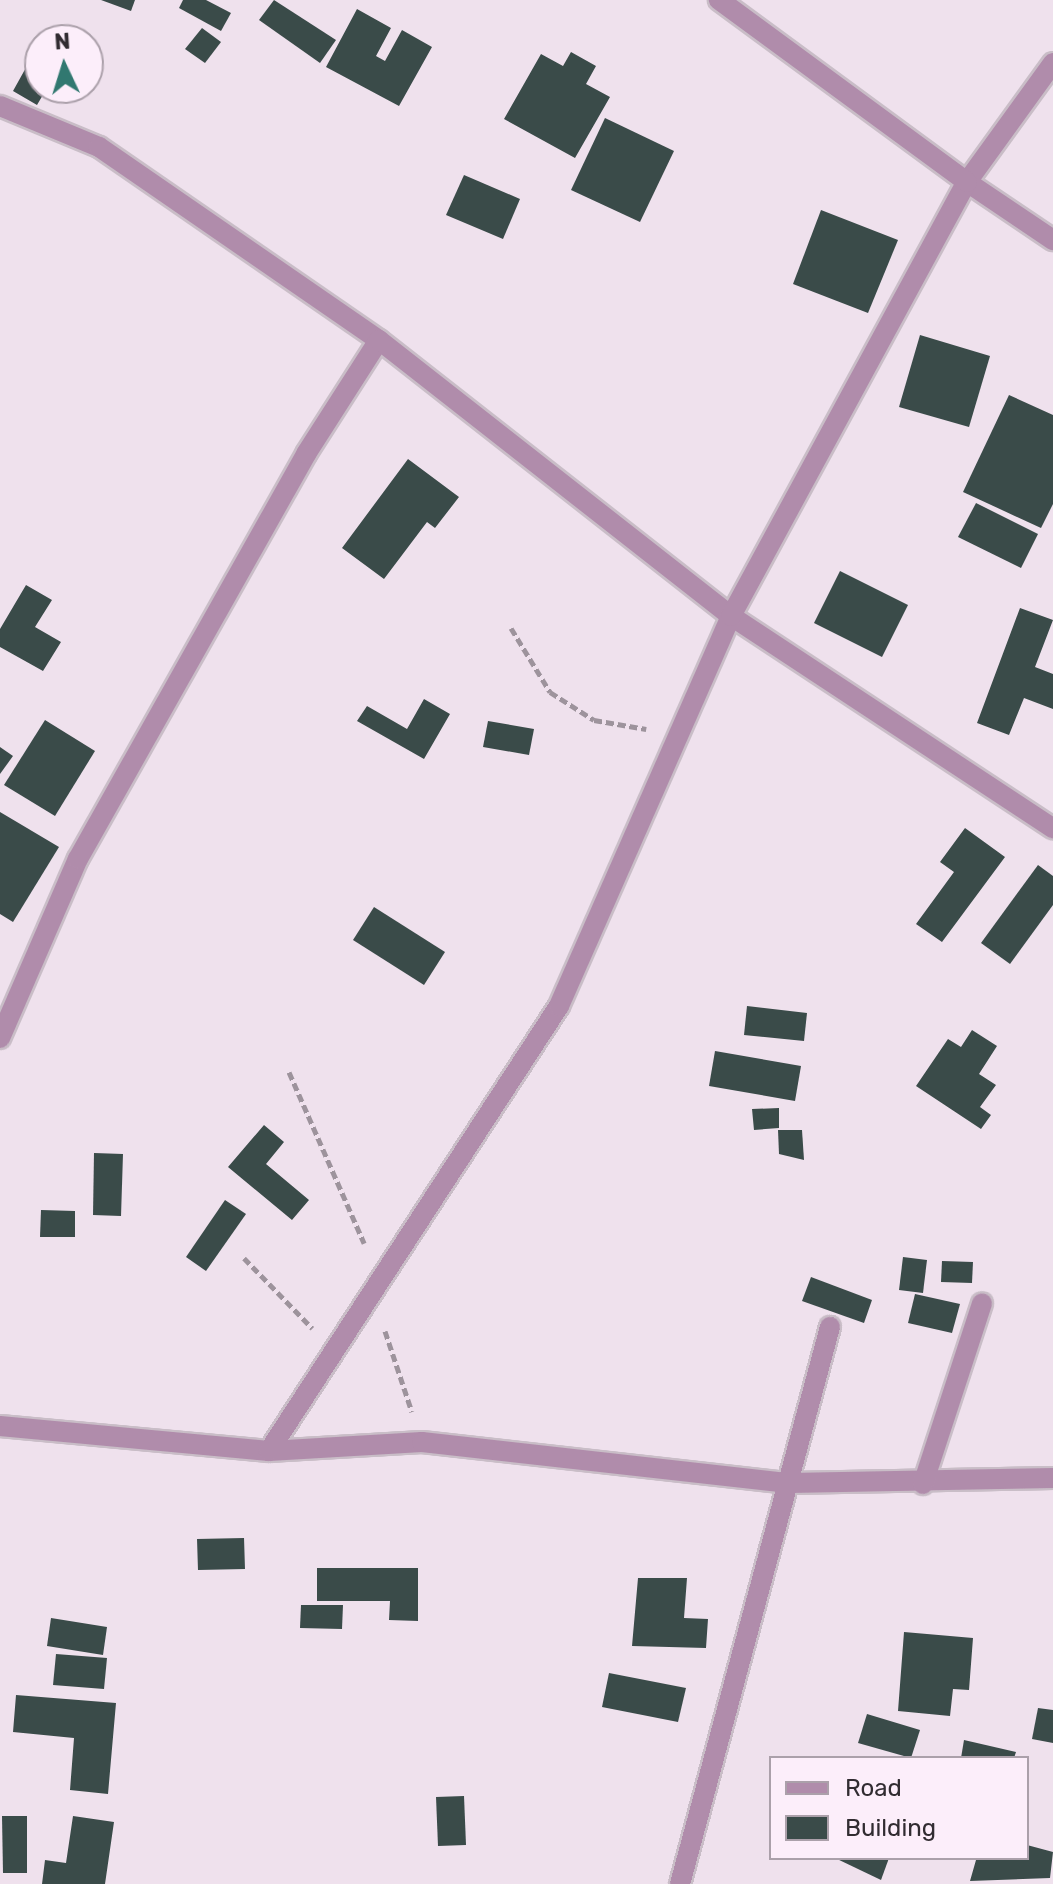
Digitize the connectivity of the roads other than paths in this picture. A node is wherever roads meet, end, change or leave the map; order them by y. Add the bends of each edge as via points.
1 (719, 0) edge
2 (1053, 63) edge
3 (0, 106) edge
4 (967, 182) junction
5 (1053, 240) edge
6 (379, 340) junction
7 (731, 616) junction
8 (1053, 828) edge
9 (0, 1038) edge
10 (982, 1303) dead end
11 (830, 1327) dead end
12 (0, 1426) edge
13 (269, 1451) junction
14 (1053, 1478) edge
15 (789, 1483) junction
16 (923, 1484) junction
17 (680, 1884) edge

1 - 4 street
2 - 4 street
3 - 6 street via 99,147
4 - 5 street
4 - 7 street
6 - 7 street
6 - 9 street via 306,454 78,859
7 - 8 street
7 - 13 street via 559,1006
10 - 16 street
11 - 15 street via 800,1420
12 - 13 street
13 - 15 street via 422,1442
14 - 16 street
15 - 16 street
15 - 17 street

